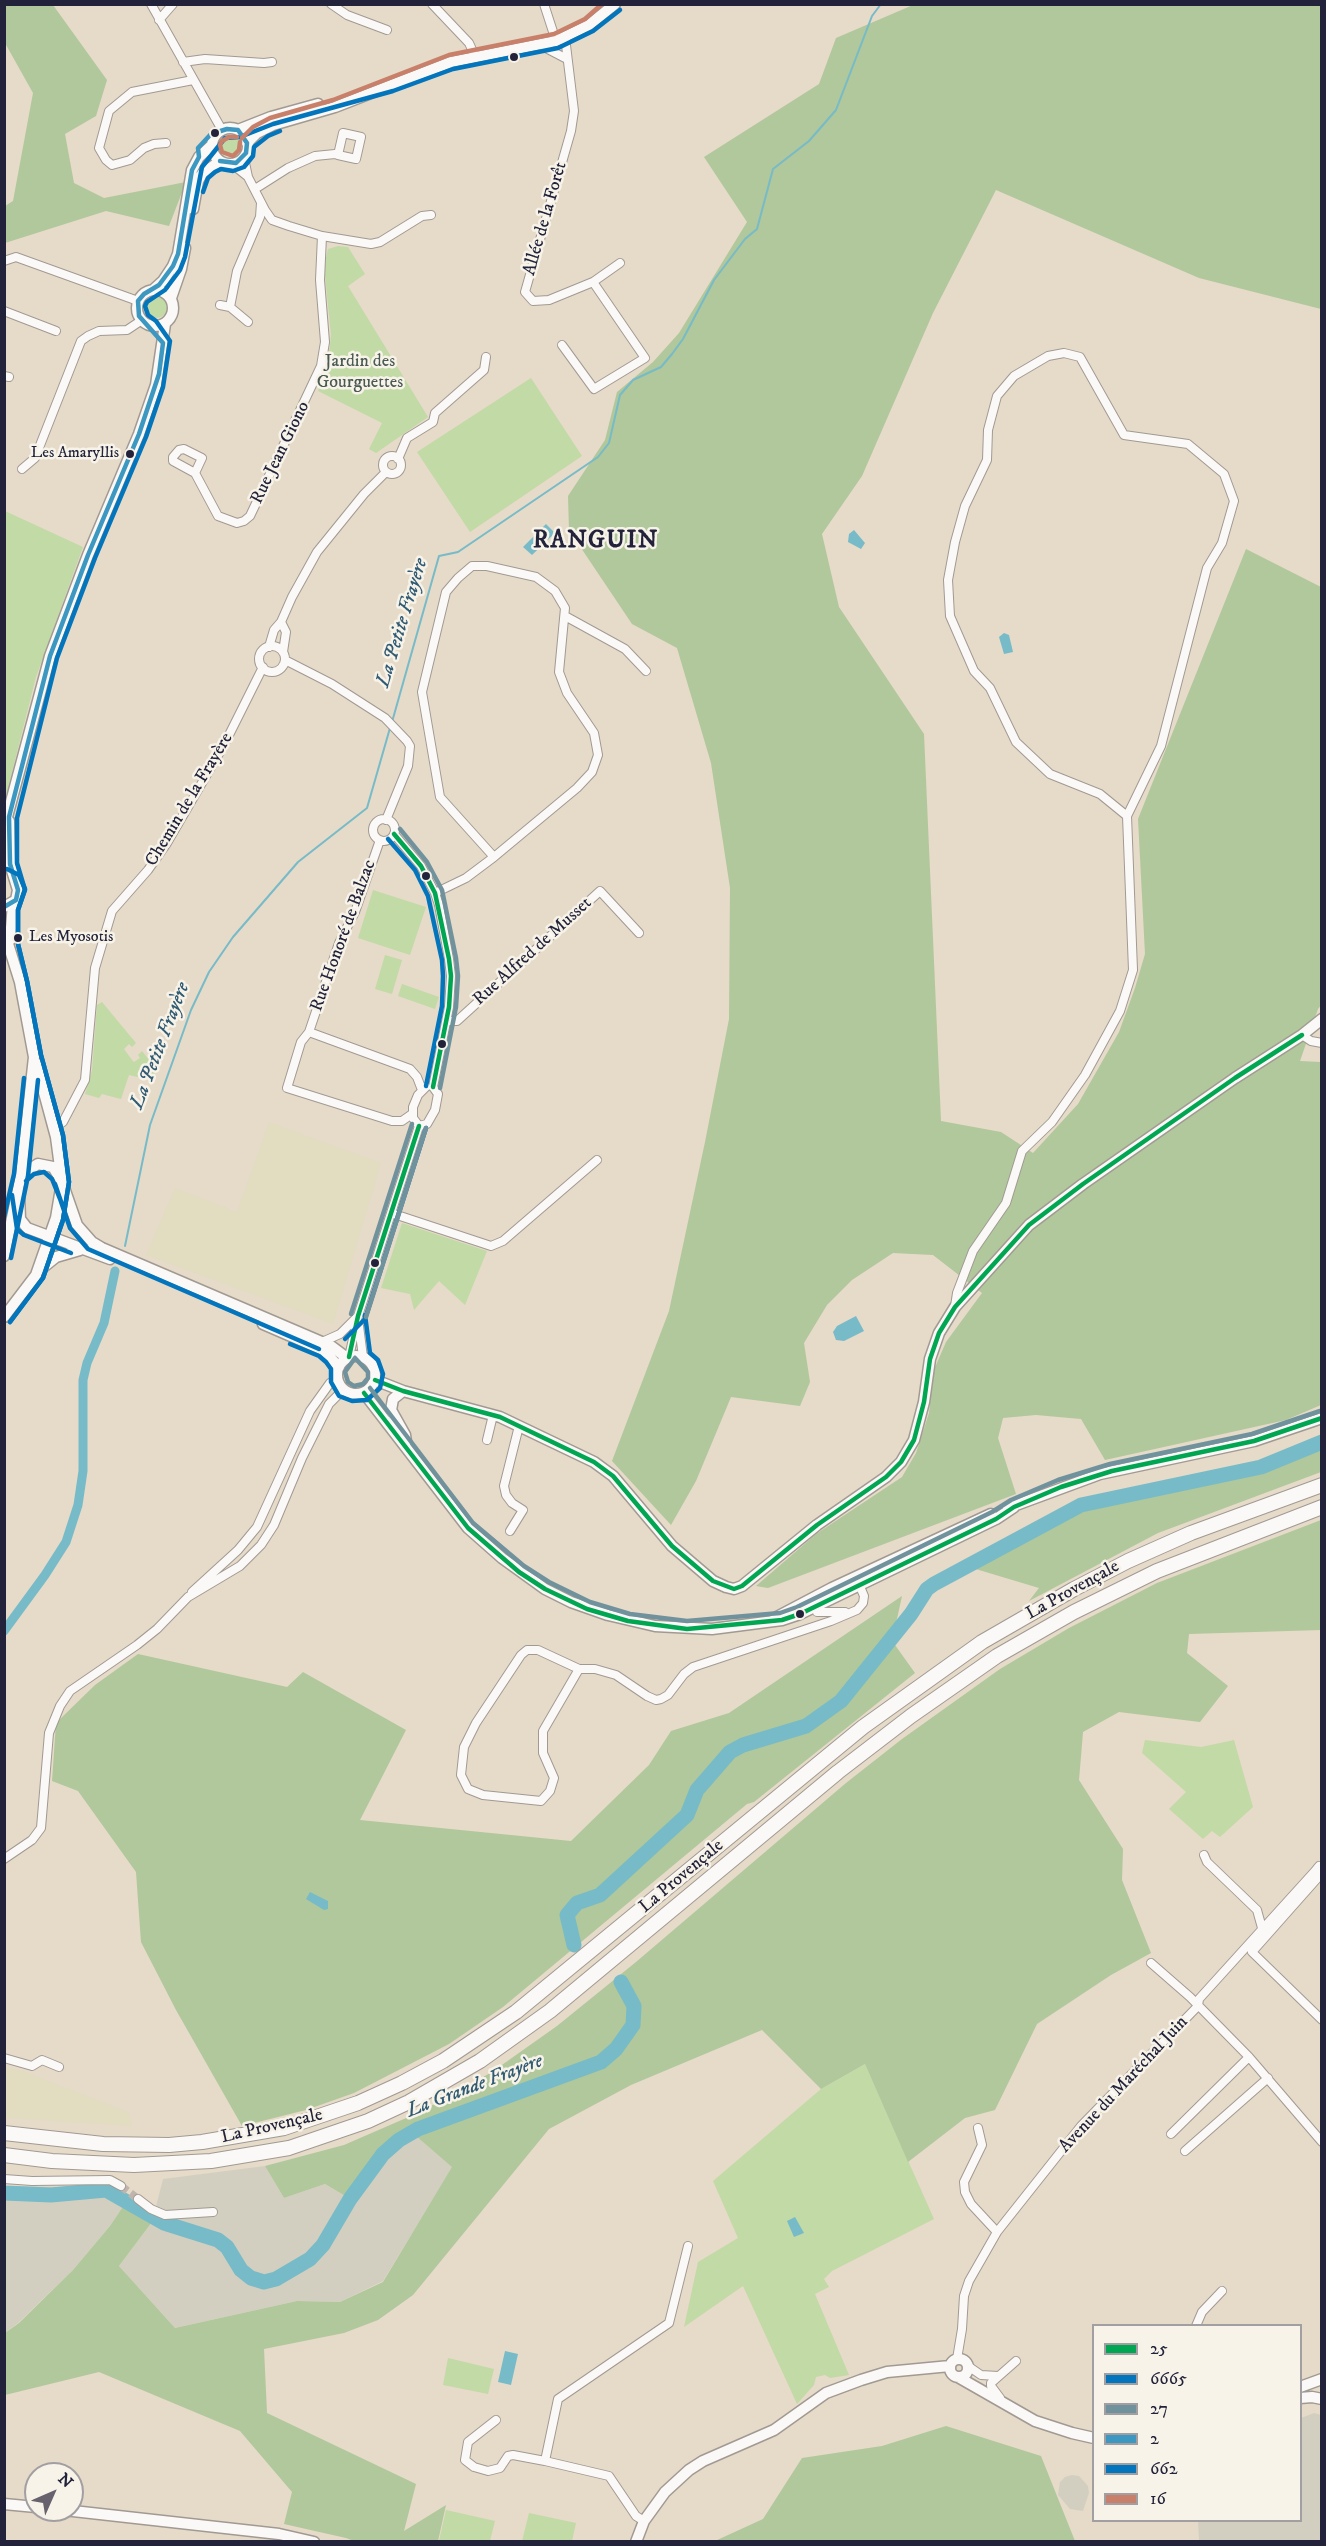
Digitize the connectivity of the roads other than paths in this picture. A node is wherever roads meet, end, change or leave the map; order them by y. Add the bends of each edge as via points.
1 (151, 4) edge
2 (172, 4) edge
3 (331, 4) edge
4 (432, 4) edge
5 (544, 4) edge
6 (615, 4) edge
7 (159, 20) junction
8 (387, 30) dead end
9 (560, 39) junction
10 (540, 45) junction
11 (475, 56) junction
12 (567, 59) junction
13 (183, 62) junction
14 (272, 62) dead end
15 (193, 80) junction
16 (390, 84) junction
17 (222, 130) junction
18 (238, 130) junction
19 (166, 143) dead end
20 (247, 143) junction
21 (212, 145) junction
22 (338, 155) dead end
23 (244, 158) junction
24 (226, 162) junction
25 (248, 177) junction
26 (255, 189) junction
27 (261, 202) junction
28 (431, 215) dead end
29 (322, 236) junction
30 (4, 261) edge
31 (621, 263) dead end
32 (593, 282) junction
33 (153, 290) junction
34 (171, 298) junction
35 (138, 301) junction
36 (220, 305) dead end
37 (230, 307) junction
38 (4, 311) edge
39 (248, 322) dead end
40 (146, 323) junction
41 (165, 324) junction
42 (56, 331) dead end
43 (163, 343) junction
44 (562, 345) dead end
45 (486, 357) dead end
46 (398, 459) junction
47 (22, 469) dead end
48 (195, 472) dead end
49 (386, 472) junction
50 (565, 616) junction
51 (281, 622) junction
52 (269, 647) junction
53 (284, 656) junction
54 (263, 667) junction
55 (646, 670) dead end
56 (1127, 816) junction
57 (9, 817) junction
58 (386, 820) junction
59 (4, 828) edge
60 (394, 834) junction
61 (380, 840) junction
62 (494, 856) junction
63 (9, 878) edge
64 (435, 893) junction
65 (9, 906) edge
66 (4, 931) edge
67 (639, 933) dead end
68 (10, 945) junction
69 (1322, 1019) edge
70 (447, 1021) junction
71 (309, 1032) junction
72 (1302, 1035) junction
73 (1322, 1043) edge
74 (34, 1057) junction
75 (433, 1087) junction
76 (422, 1090) junction
77 (412, 1114) junction
78 (419, 1126) junction
79 (53, 1128) junction
80 (597, 1160) dead end
81 (21, 1175) junction
82 (62, 1182) junction
83 (18, 1194) junction
84 (391, 1213) junction
85 (51, 1237) junction
86 (83, 1250) junction
87 (4, 1256) edge
88 (36, 1275) junction
89 (955, 1307) junction
90 (358, 1316) junction
91 (4, 1317) edge
92 (322, 1342) junction
93 (348, 1358) junction
94 (363, 1358) junction
95 (339, 1367) junction
96 (375, 1380) junction
97 (340, 1385) junction
98 (403, 1390) junction
99 (364, 1393) junction
100 (493, 1415) junction
101 (1322, 1418) edge
102 (519, 1426) junction
103 (487, 1440) dead end
104 (406, 1445) junction
105 (1322, 1485) edge
106 (1322, 1507) edge
107 (510, 1531) dead end
108 (858, 1582) junction
109 (188, 1597) junction
110 (813, 1611) junction
111 (854, 1611) junction
112 (773, 1619) junction
113 (811, 1627) junction
114 (579, 1669) junction
115 (1204, 1855) dead end
116 (4, 1859) edge
117 (1321, 1869) edge
118 (1262, 1928) junction
119 (1151, 1964) dead end
120 (1198, 2006) junction
121 (1322, 2020) edge
122 (1249, 2057) junction
123 (4, 2058) edge
124 (58, 2067) dead end
125 (1268, 2078) junction
126 (978, 2128) dead end
127 (4, 2133) edge
128 (1171, 2134) dead end
129 (1322, 2142) edge
130 (1185, 2151) dead end
131 (4, 2155) edge
132 (4, 2179) edge
133 (121, 2186) tunnel mouth
134 (138, 2199) tunnel mouth
135 (213, 2212) dead end
136 (997, 2232) junction
137 (688, 2246) dead end
138 (1222, 2291) dead end
139 (1196, 2324) edge
140 (1016, 2361) dead end
141 (959, 2369) junction
142 (999, 2376) junction
143 (1322, 2380) edge
144 (1302, 2387) edge
145 (1302, 2398) edge
146 (1322, 2398) edge
147 (1006, 2407) junction
148 (496, 2420) dead end
149 (1092, 2438) edge
150 (545, 2461) junction
151 (4, 2504) edge
152 (24, 2506) edge
153 (84, 2512) edge
154 (644, 2521) junction
155 (314, 2541) edge
156 (636, 2541) edge

1 - 7 street
2 - 7 street
3 - 8 street via 346,15
4 - 11 street via 469,42
5 - 9 street, Allée de la Forêt
6 - 9 main road via 601,18
7 - 13 street
9 - 10 main road
9 - 12 street, Allée de la Forêt
10 - 11 main road
10 - 12 street
11 - 16 main road
12 - 32 street, Allée de la Forêt via 574,111 571,131 525,292 533,302 549,300
13 - 14 street via 206,58
13 - 15 street
15 - 17 street
15 - 19 street via 132,92 110,111 99,148 112,165 130,160 144,148
16 - 18 main road
16 - 20 main road via 334,107 273,125
17 - 18 main road
17 - 21 main road
18 - 20 main road
20 - 23 main road
21 - 24 main road via 216,157
21 - 33 main road via 192,170 178,254 163,281
22 - 26 street via 315,156
23 - 24 main road
23 - 25 street
24 - 25 street
24 - 34 main road via 202,174 198,181 181,269
25 - 26 street
26 - 27 street
27 - 29 street via 272,220
27 - 37 street via 260,216 237,271
28 - 29 street via 422,216 371,244
29 - 48 street, Rue Jean Giono via 320,280 325,342 321,366 250,516 237,523 218,516
30 - 35 street via 16,257
31 - 32 street, Allée de la Forêt
32 - 44 street via 645,358 594,389
33 - 34 main road
33 - 35 main road
34 - 41 main road via 172,315
35 - 40 main road via 137,311
36 - 37 street
37 - 39 street
38 - 42 street
40 - 41 main road
40 - 43 main road
40 - 47 street via 127,330 99,331 81,341 35,458
41 - 43 main road
43 - 57 main road via 159,374 147,412 50,657
45 - 46 street via 484,370 435,413 433,422 407,438
46 - 49 street via 398,472
46 - 49 street via 386,459
49 - 51 street via 317,552
50 - 55 street via 625,649
50 - 62 street via 559,672 567,693 594,734 598,755 592,772 577,788
50 - 62 street via 566,608 548,584 536,577 487,566 472,566 446,592 443,602 422,692 440,796
51 - 52 street
51 - 53 street via 286,632
52 - 53 street via 277,647
52 - 54 street via 260,657
53 - 54 street via 282,667 276,671
53 - 58 street via 385,718 410,746 408,766
54 - 79 street, Chemin de la Frayère via 224,745 167,843 112,911 94,968 85,1080 63,1122
56 - 56 street via 1161,746 1207,568 1222,543 1234,501 1224,474 1188,444 1124,435 1080,357 1064,353 1048,356 1014,376 997,396 988,430 987,460 965,506 955,542 948,580 950,616 974,671 990,687 1016,742 1050,774 1100,794
56 - 89 street via 1133,970 1120,1011 1085,1075 1052,1122 1022,1151 1006,1203 973,1251
57 - 59 main road
57 - 63 main road
58 - 60 street via 394,825
58 - 61 street via 374,829
60 - 61 street via 390,839
60 - 64 street via 421,866
61 - 71 street, Rue Honoré de Balzac
62 - 64 street via 466,878
63 - 65 main road via 18,890
64 - 70 street via 451,976
65 - 68 main road
66 - 68 main road
67 - 70 street, Rue Alfred de Musset via 600,891 457,1021
68 - 74 main road
69 - 72 main road
70 - 75 street
71 - 76 street via 410,1069
71 - 77 street, Rue Honoré de Balzac via 301,1042 287,1088 392,1121 402,1121
72 - 73 street
72 - 89 main road via 1040,1216
74 - 79 main road
74 - 81 main road
75 - 76 street
75 - 78 street via 438,1094 435,1110 426,1124
76 - 77 street
77 - 78 street
78 - 84 street
79 - 82 main road
80 - 84 street via 503,1241 491,1246
81 - 82 main road via 31,1167 46,1164 53,1167
81 - 83 main road
82 - 85 main road
82 - 92 main road via 77,1225 92,1242
83 - 85 main road via 21,1224
83 - 87 main road
84 - 90 street
85 - 86 main road
85 - 88 main road
86 - 88 main road via 56,1257
86 - 95 main road via 323,1350
88 - 91 main road
89 - 102 main road via 930,1359 914,1440 901,1462 742,1586 726,1587 713,1581 672,1546 613,1476 594,1462
90 - 92 street via 340,1334
90 - 93 street
90 - 94 street
92 - 93 main road
93 - 94 main road
93 - 95 main road
94 - 96 main road via 375,1369
95 - 97 main road
96 - 98 main road
96 - 99 main road
97 - 99 main road via 353,1394
97 - 109 street via 261,1545 240,1566
97 - 109 street via 330,1383 310,1411 257,1527
98 - 100 main road
98 - 104 main road via 393,1399 391,1410 405,1435
99 - 104 main road
100 - 102 main road
100 - 103 street
101 - 108 main road via 1254,1441 1100,1474 982,1518
102 - 107 street via 504,1486 506,1495 522,1510
104 - 112 main road via 468,1528 519,1572 566,1600 628,1621 670,1628 712,1629
105 - 127 highway, La Provençale via 1191,1533 1128,1561 982,1642 863,1727 516,2012 443,2061 402,2083 294,2125 242,2137 158,2145 103,2144
106 - 131 highway, La Provençale via 1157,1571 997,1656 838,1772 550,2011 480,2061 409,2102 368,2121 289,2148 211,2161 114,2165
108 - 110 main road
108 - 111 street via 864,1596
108 - 112 main road
109 - 116 street via 157,1629 70,1690 49,1733 41,1828 32,1840
110 - 111 street
110 - 112 main road
110 - 113 street via 820,1617
111 - 113 street
113 - 114 street via 693,1667 668,1695 656,1700 616,1675
114 - 114 street via 543,1731 543,1753 554,1778 541,1801 483,1795 468,1789 461,1775 464,1747 520,1655 538,1650
115 - 118 street via 1257,1910
117 - 118 street, Avenue du Maréchal Juin
117 - 121 street via 1252,1952
118 - 120 street, Avenue du Maréchal Juin via 1199,1999
119 - 120 street
120 - 122 street
120 - 136 street, Avenue du Maréchal Juin via 1081,2126
122 - 125 street
122 - 128 street
123 - 124 street via 32,2066 42,2060
125 - 129 street
125 - 130 street
126 - 136 street via 982,2145 964,2182 965,2192
132 - 133 street via 110,2180
134 - 135 street via 165,2215
136 - 141 street, Avenue du Maréchal Juin via 964,2296
137 - 150 street via 669,2324 558,2399
138 - 139 street
140 - 142 street
141 - 142 street
141 - 147 main road
141 - 154 main road via 913,2369 869,2377 826,2393 774,2430 703,2461 684,2474
142 - 147 street via 991,2386
143 - 144 main road
143 - 146 main road
145 - 146 main road
147 - 149 main road via 1053,2428
148 - 150 street via 468,2442 465,2460 488,2471 500,2468 513,2455
150 - 154 street via 609,2476 636,2516
151 - 152 main road
153 - 155 main road
154 - 156 main road

